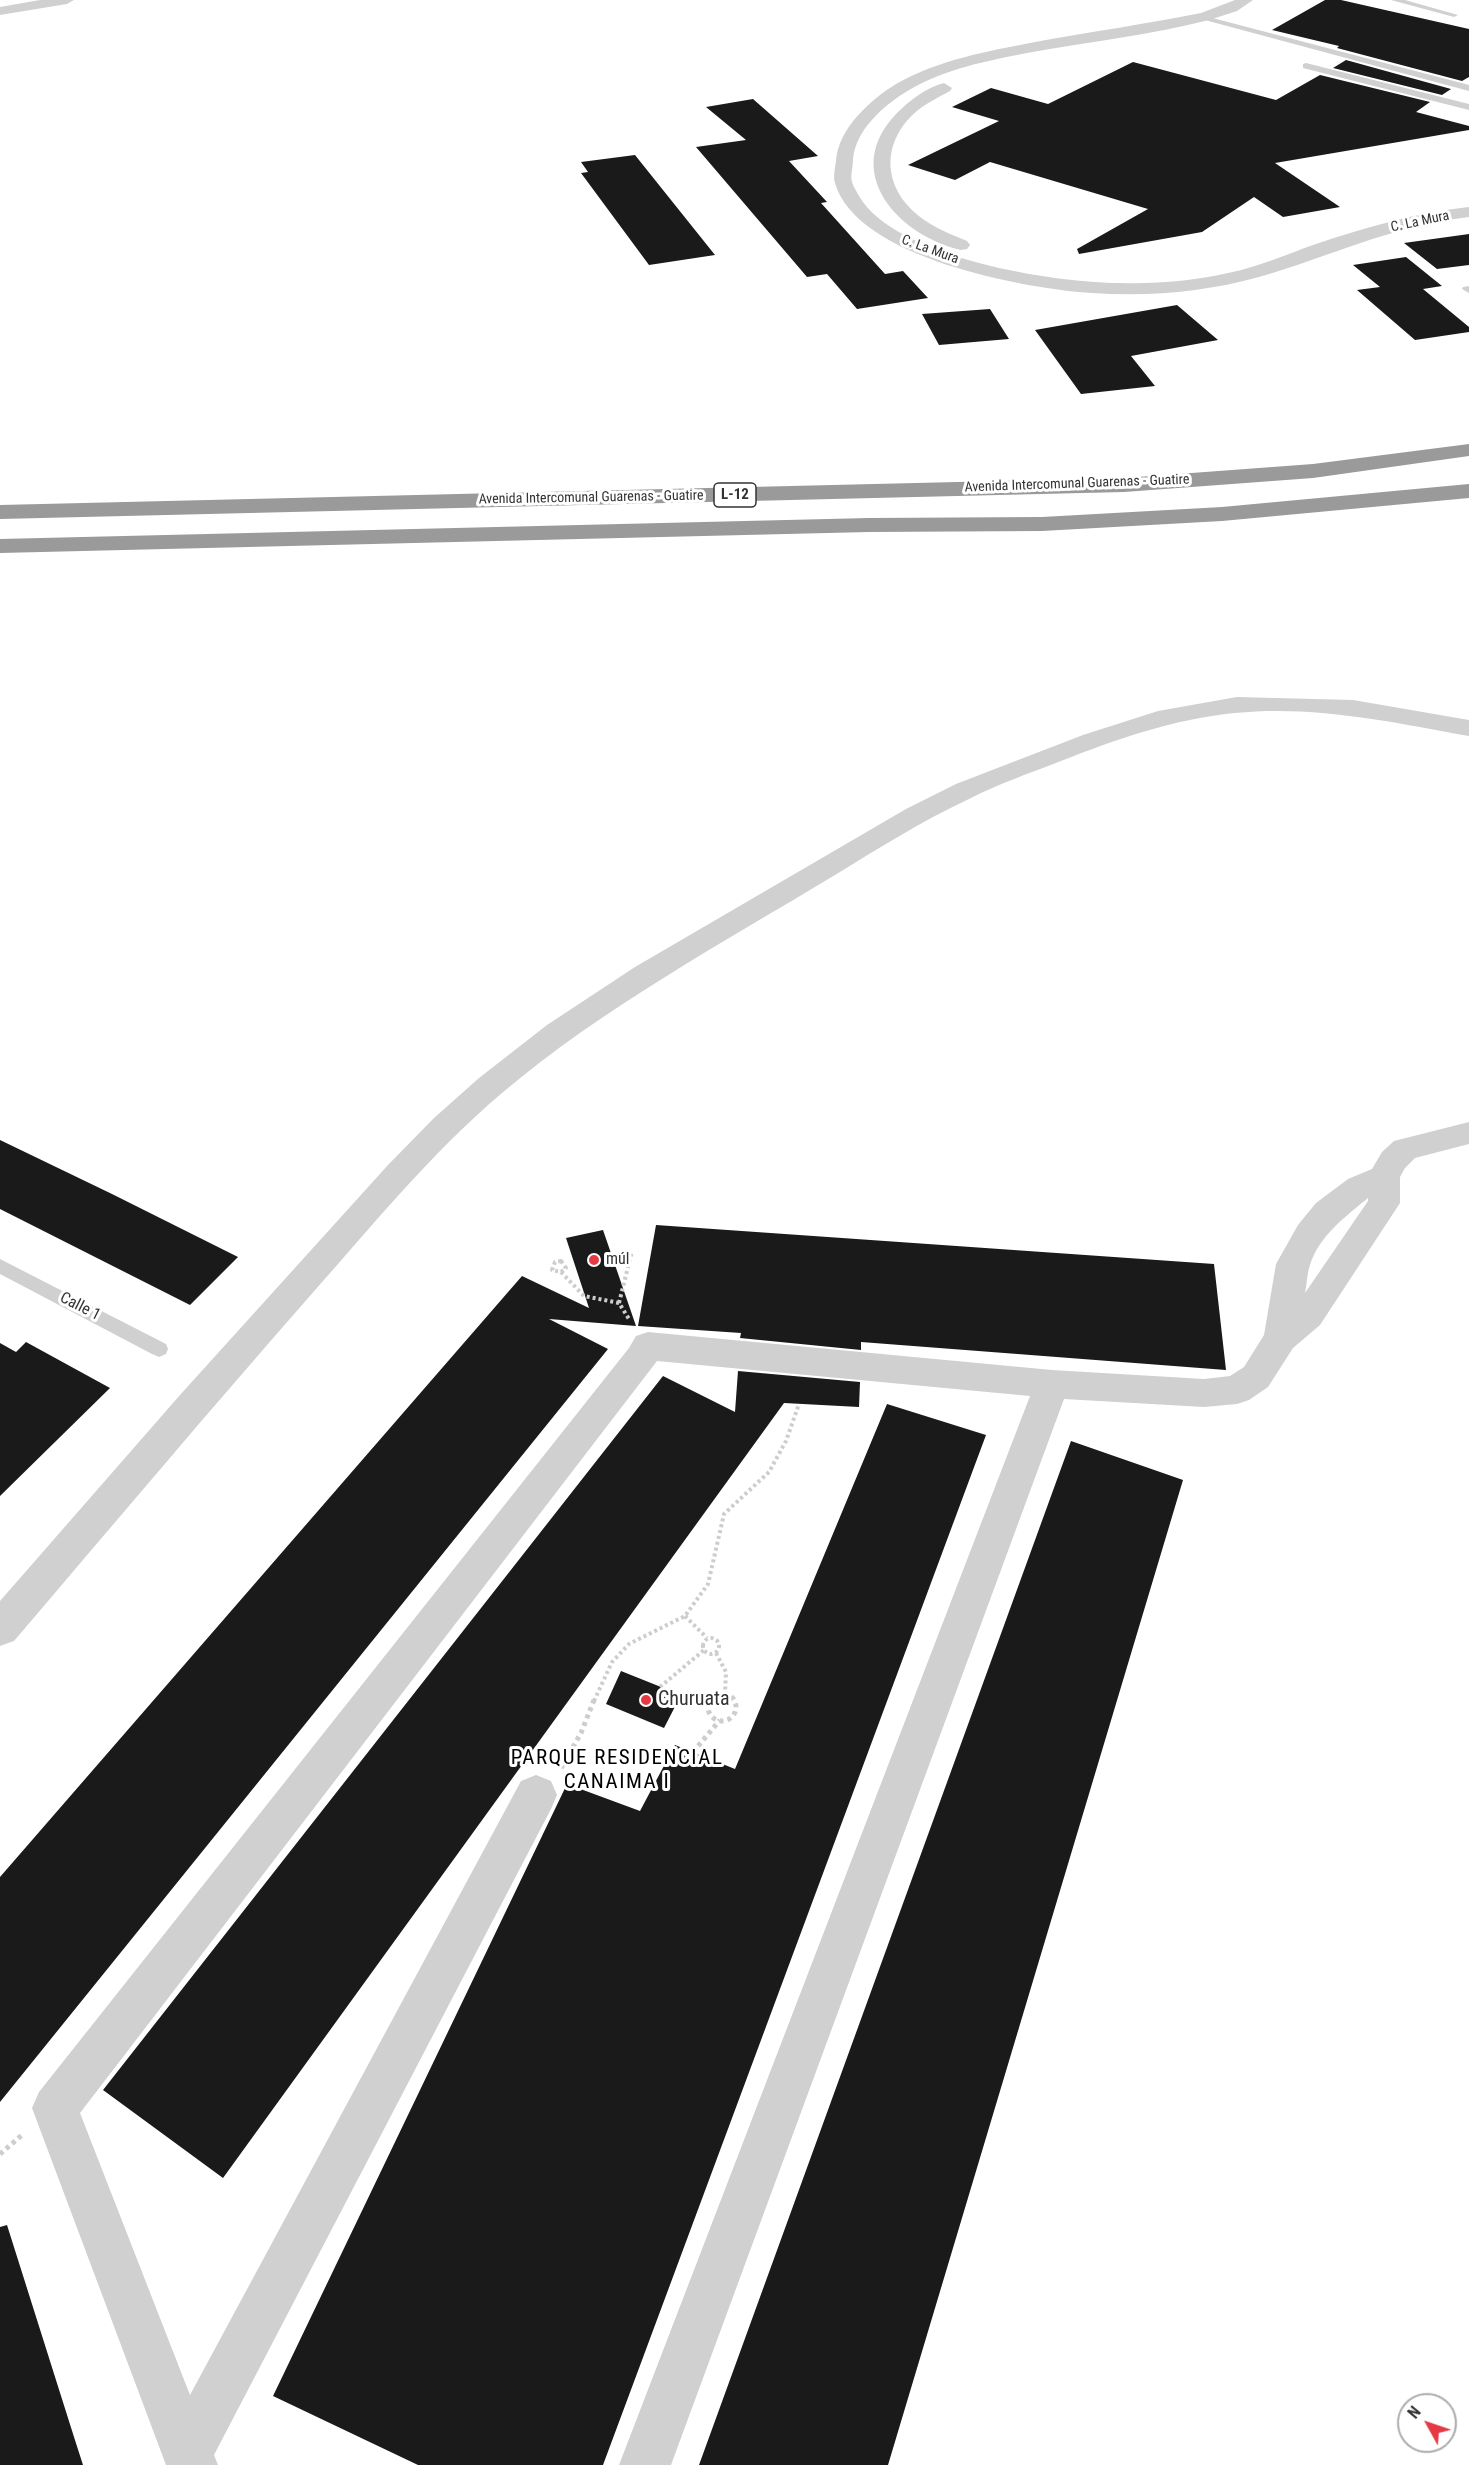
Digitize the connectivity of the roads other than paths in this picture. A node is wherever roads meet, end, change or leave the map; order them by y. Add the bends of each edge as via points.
1 (67, 0) edge
2 (1246, 0) edge
3 (1395, 0) edge
4 (1264, 5) dead end
5 (0, 11) edge
6 (1454, 15) dead end
7 (1204, 17) junction
8 (1227, 24) junction
9 (1306, 66) dead end
10 (1469, 88) edge
11 (1469, 107) edge
12 (1469, 199) edge
13 (1392, 209) dead end
14 (1469, 213) edge
15 (1093, 270) dead end
16 (1469, 450) edge
17 (1469, 491) edge
18 (0, 512) edge
19 (0, 546) edge
20 (1469, 728) edge
21 (1469, 1133) edge
22 (1384, 1177) junction
23 (0, 1266) edge
24 (1281, 1338) junction
25 (159, 1348) dead end
26 (1052, 1384) junction
27 (0, 1629) edge
28 (536, 1795) road end
29 (190, 2459) edge
30 (645, 2465) edge

1 - 5 street
2 - 7 street, C. La Mura
3 - 6 lane
4 - 8 street
7 - 8 lane
7 - 14 street, C. La Mura via 996,55 957,65 905,86 870,112 848,144 841,168 850,198 884,232 909,245 1017,278 1120,288 1221,281 1378,231
8 - 10 lane
8 - 15 street via 1037,57 967,77 934,92 909,110 881,144 882,182 907,215 929,229 994,256 1028,264
9 - 11 lane
12 - 13 street
16 - 18 highway, Avenida Intercomunal Guarenas - Guatire / L-12 via 1313,471 1124,485
17 - 19 highway, Avenida Intercomunal Guarenas - Guatire / L-12 via 1222,514 1042,524
20 - 27 street via 1353,708 1293,705 1237,705 1167,716 1092,740 965,790 915,815 645,974 558,1032 437,1134 201,1396
21 - 22 street via 1405,1149
22 - 24 street via 1384,1203 1308,1316
22 - 24 street via 1359,1187 1328,1212 1310,1234 1293,1264
23 - 25 lane, Calle 1
24 - 26 street via 1256,1377 1237,1390 1204,1393
26 - 29 street via 648,1346 55,2108
26 - 30 street
28 - 29 street

